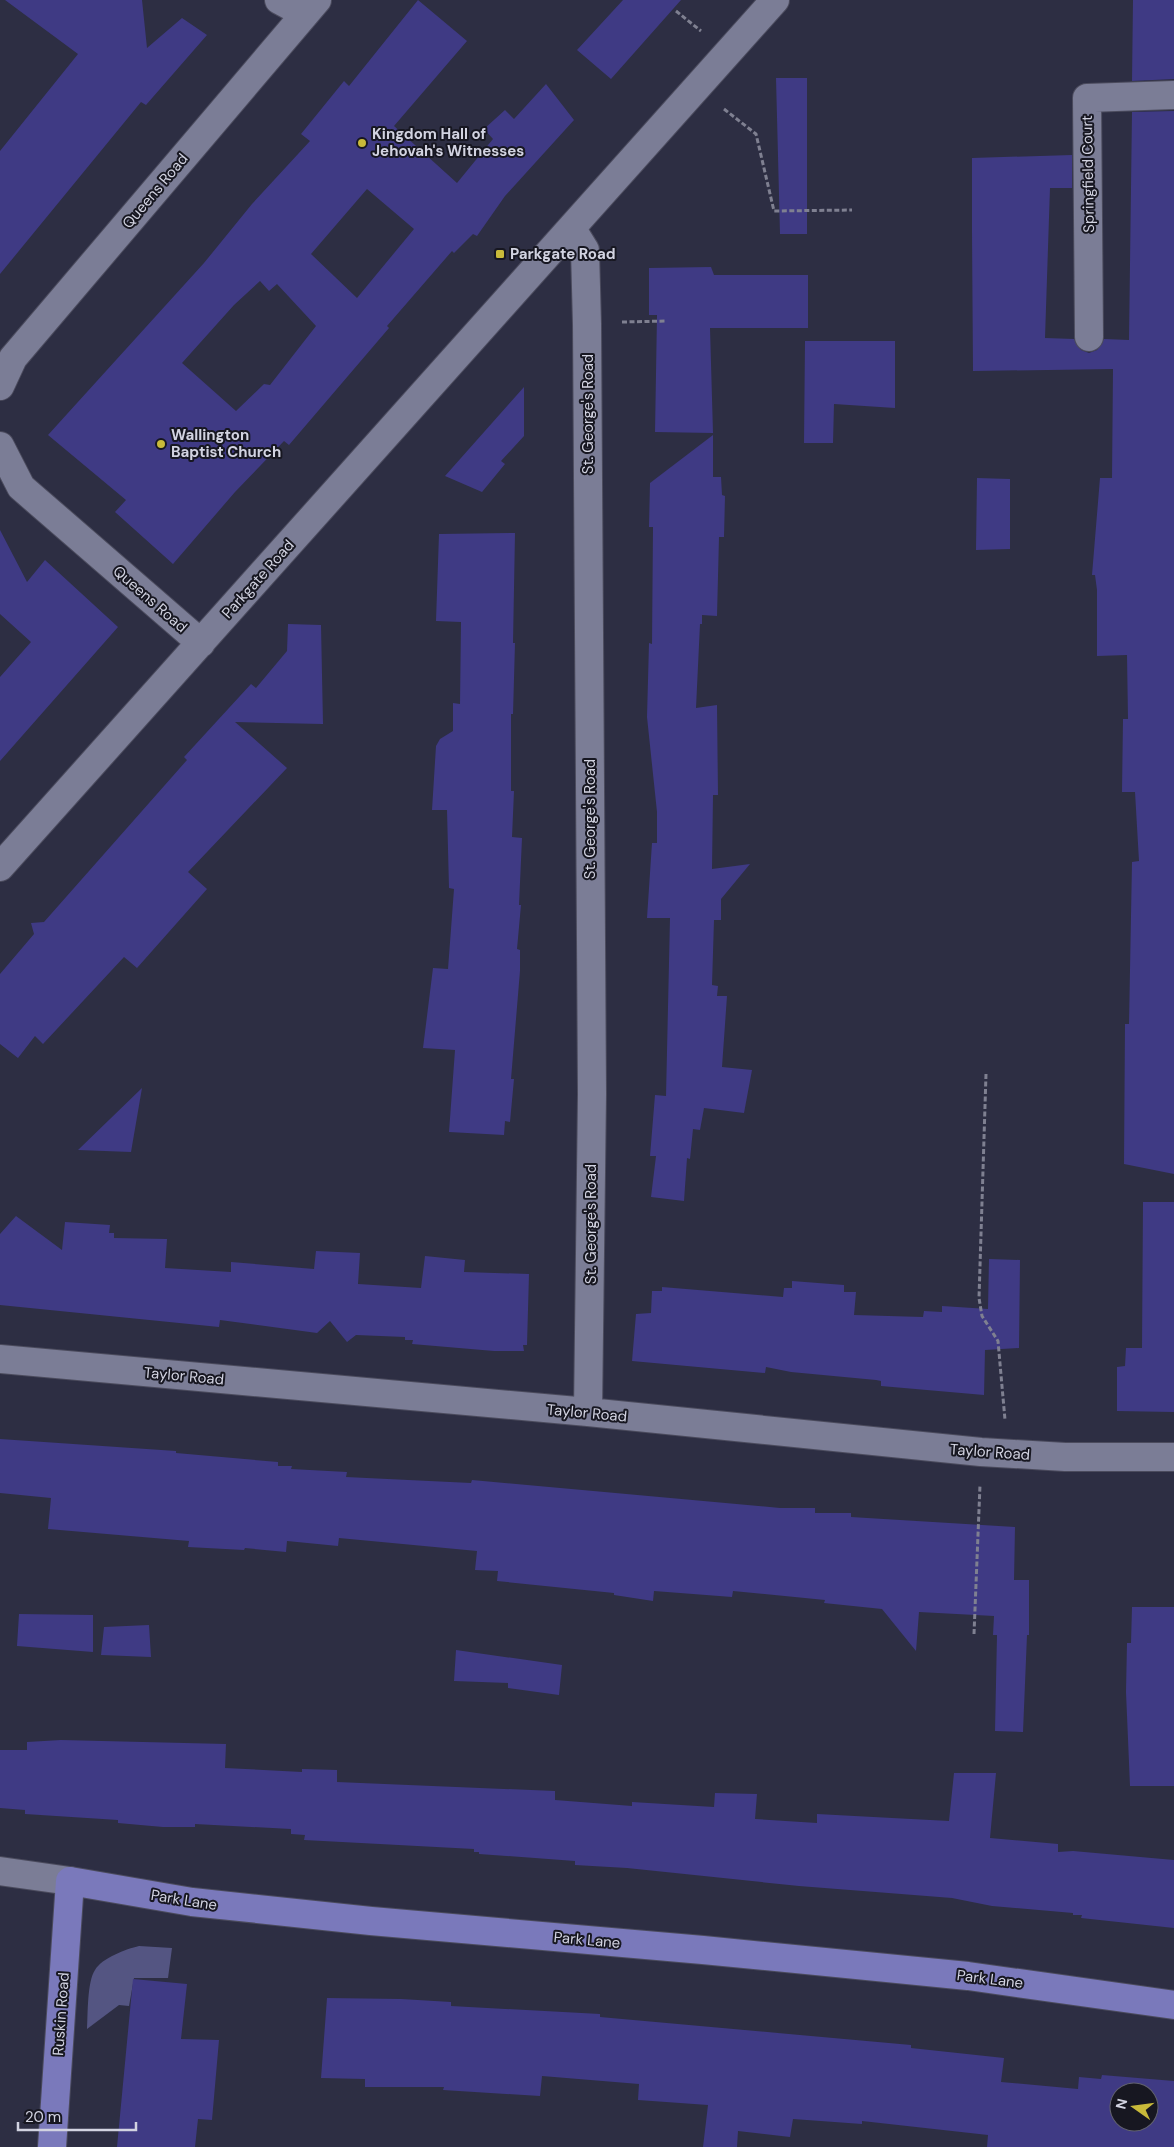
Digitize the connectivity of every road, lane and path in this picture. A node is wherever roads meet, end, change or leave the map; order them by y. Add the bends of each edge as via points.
1 (279, 0) edge
2 (775, 0) edge
3 (311, 7) edge
4 (697, 89) junction
5 (1174, 95) edge
6 (852, 210) dead end
7 (572, 229) junction
8 (666, 321) dead end
9 (587, 324) junction
10 (1089, 337) dead end
11 (6, 352) edge
12 (0, 386) edge
13 (0, 446) edge
14 (201, 643) junction
15 (0, 867) edge
16 (986, 1074) dead end
17 (0, 1359) edge
18 (588, 1412) junction
19 (981, 1452) junction
20 (1008, 1453) junction
21 (1174, 1457) edge
22 (974, 1634) dead end
23 (0, 1871) edge
24 (70, 1881) junction
25 (1174, 2005) edge
26 (52, 2147) edge

1 - 3 street
2 - 4 street, Parkgate Road
3 - 11 street, Queens Road
4 - 6 path via 756,134 774,211
4 - 7 street, Parkgate Road
5 - 10 street, Springfield Court via 1086,98
7 - 9 street, St. George's Road via 585,250
7 - 14 street, Parkgate Road via 449,362
8 - 9 path
9 - 18 street, St. George's Road via 592,1094
11 - 12 street, Queens Road
13 - 14 street, Queens Road via 21,487
14 - 15 street, Parkgate Road
16 - 20 path via 979,1298 982,1316 998,1341
17 - 18 street, Taylor Road
18 - 19 street, Taylor Road
19 - 20 street, Taylor Road
19 - 22 path
20 - 21 street, Taylor Road via 1065,1457
23 - 24 street, Park Lane
24 - 25 main road, Park Lane via 192,1902 968,1976
24 - 26 main road, Ruskin Road

